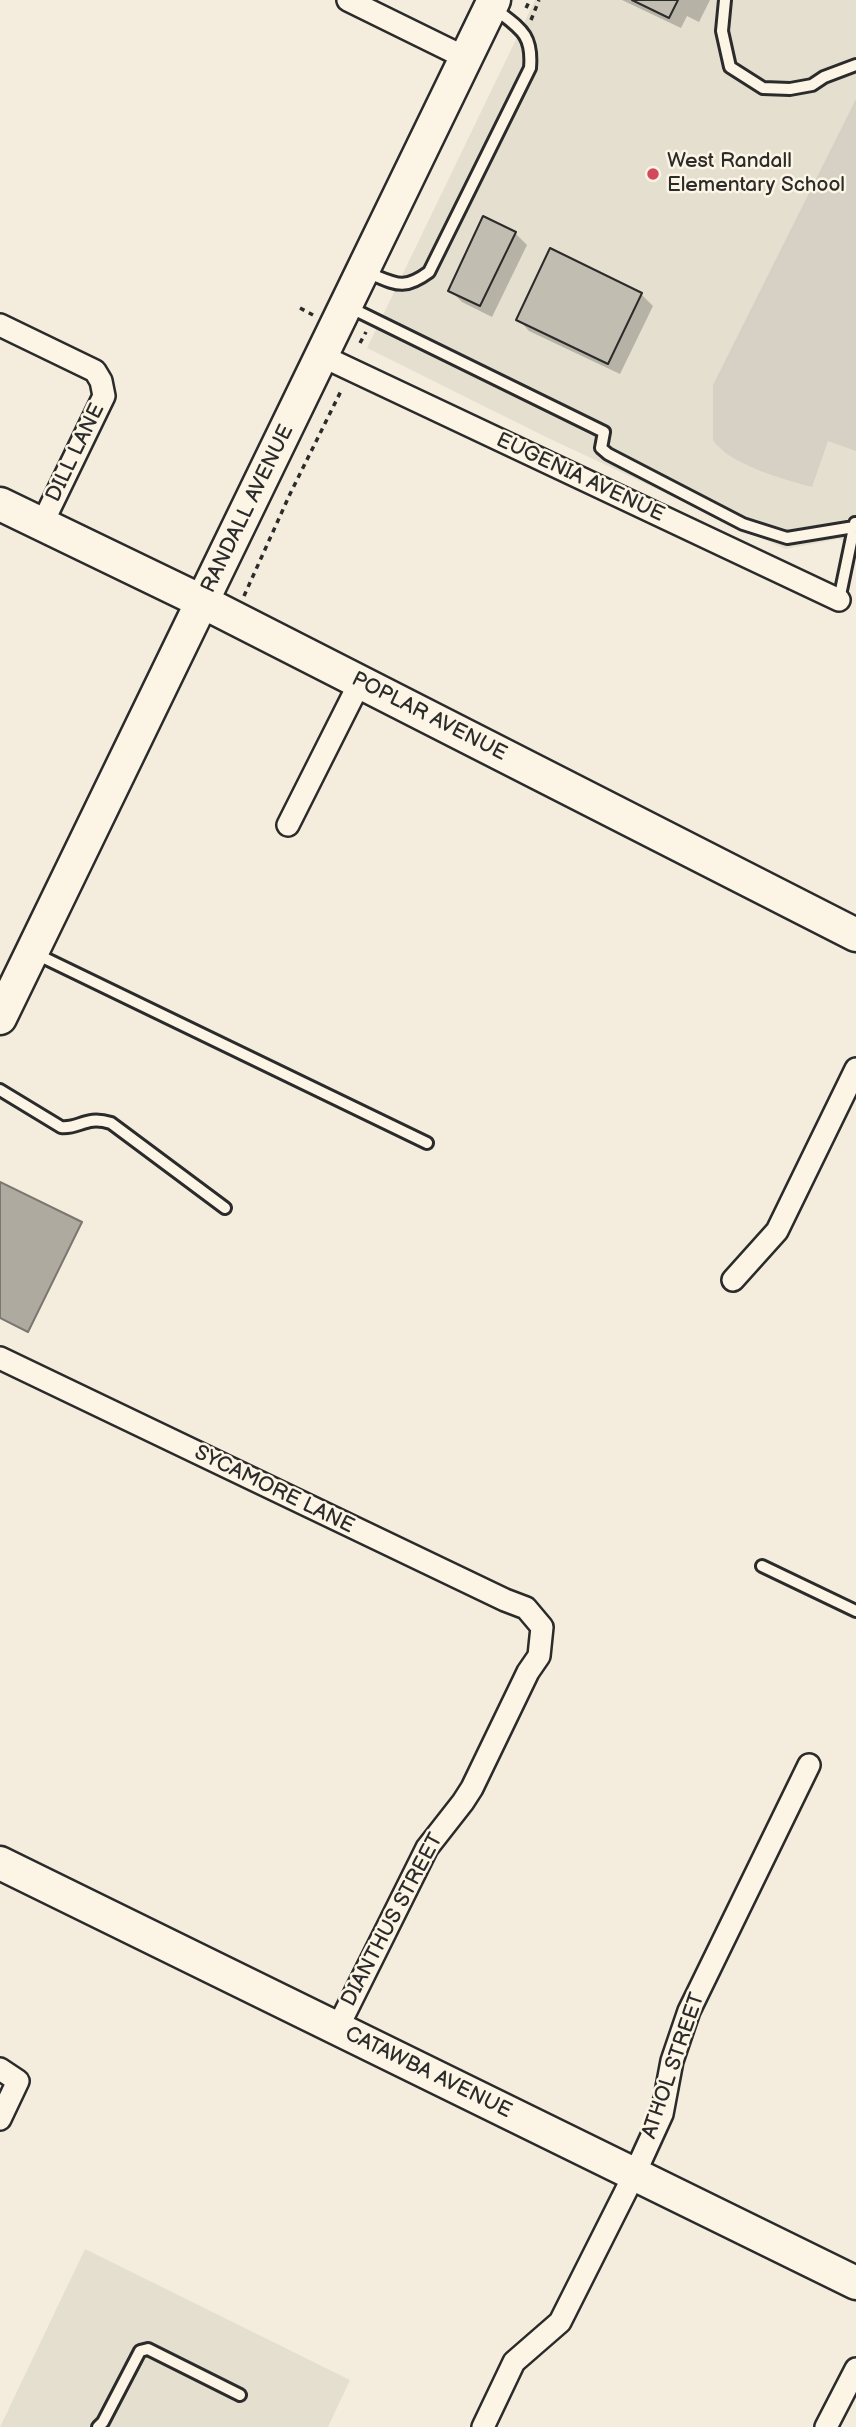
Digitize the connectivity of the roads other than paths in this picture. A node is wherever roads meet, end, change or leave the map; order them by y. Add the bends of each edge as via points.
1 (348, 0) edge
2 (725, 0) edge
3 (492, 3) edge
4 (466, 58) junction
5 (856, 65) edge
6 (363, 271) junction
7 (346, 306) junction
8 (0, 325) edge
9 (322, 356) junction
10 (0, 504) edge
11 (855, 523) edge
12 (42, 524) junction
13 (839, 600) joint
14 (203, 602) junction
15 (360, 682) junction
16 (288, 825) dead end
17 (856, 935) edge
18 (32, 951) junction
19 (0, 1018) edge
20 (856, 1069) edge
21 (0, 1090) edge
22 (427, 1143) dead end
23 (225, 1208) dead end
24 (733, 1280) dead end
25 (0, 1358) edge
26 (762, 1566) dead end
27 (856, 1611) edge
28 (542, 1627) joint
29 (809, 1765) dead end
30 (0, 1863) edge
31 (337, 2029) junction
32 (0, 2069) edge
33 (0, 2119) edge
34 (635, 2173) junction
35 (856, 2283) edge
36 (856, 2369) edge
37 (240, 2395) dead end
38 (98, 2427) edge
39 (483, 2427) edge
40 (826, 2427) edge

1 - 4 street
2 - 5 lane via 722,31 730,67 763,88 812,85
3 - 4 street, RANDALL AVENUE
3 - 6 lane via 522,30 531,50 530,68 429,272 415,283 401,285
4 - 6 street, RANDALL AVENUE
6 - 7 street, RANDALL AVENUE
7 - 9 street, RANDALL AVENUE
7 - 11 lane via 604,432 601,448 608,454 743,524 787,538
8 - 12 street, DILL LANE via 95,371 101,381 104,396
9 - 13 street, EUGENIA AVENUE
9 - 14 street, RANDALL AVENUE
10 - 12 street, POPLAR AVENUE
11 - 13 lane
12 - 14 street, POPLAR AVENUE
14 - 15 street, POPLAR AVENUE
14 - 18 street, RANDALL AVENUE
15 - 16 street
15 - 17 street, POPLAR AVENUE
18 - 19 street, RANDALL AVENUE
18 - 22 lane
20 - 24 street via 777,1231
21 - 23 lane via 61,1127 97,1119 111,1123
25 - 28 street, SYCAMORE LANE via 526,1608
26 - 27 lane
28 - 31 street, DIANTHUS STREET via 539,1656 472,1788 427,1848
29 - 34 street, ATHOL STREET via 689,2011 672,2061 662,2114
30 - 31 street, CATAWBA AVENUE
31 - 34 street, CATAWBA AVENUE
32 - 33 street via 18,2081
34 - 35 street, CATAWBA AVENUE
34 - 39 street, ATHOL STREET via 560,2322 514,2362
36 - 40 street
37 - 38 lane via 148,2349 140,2351

